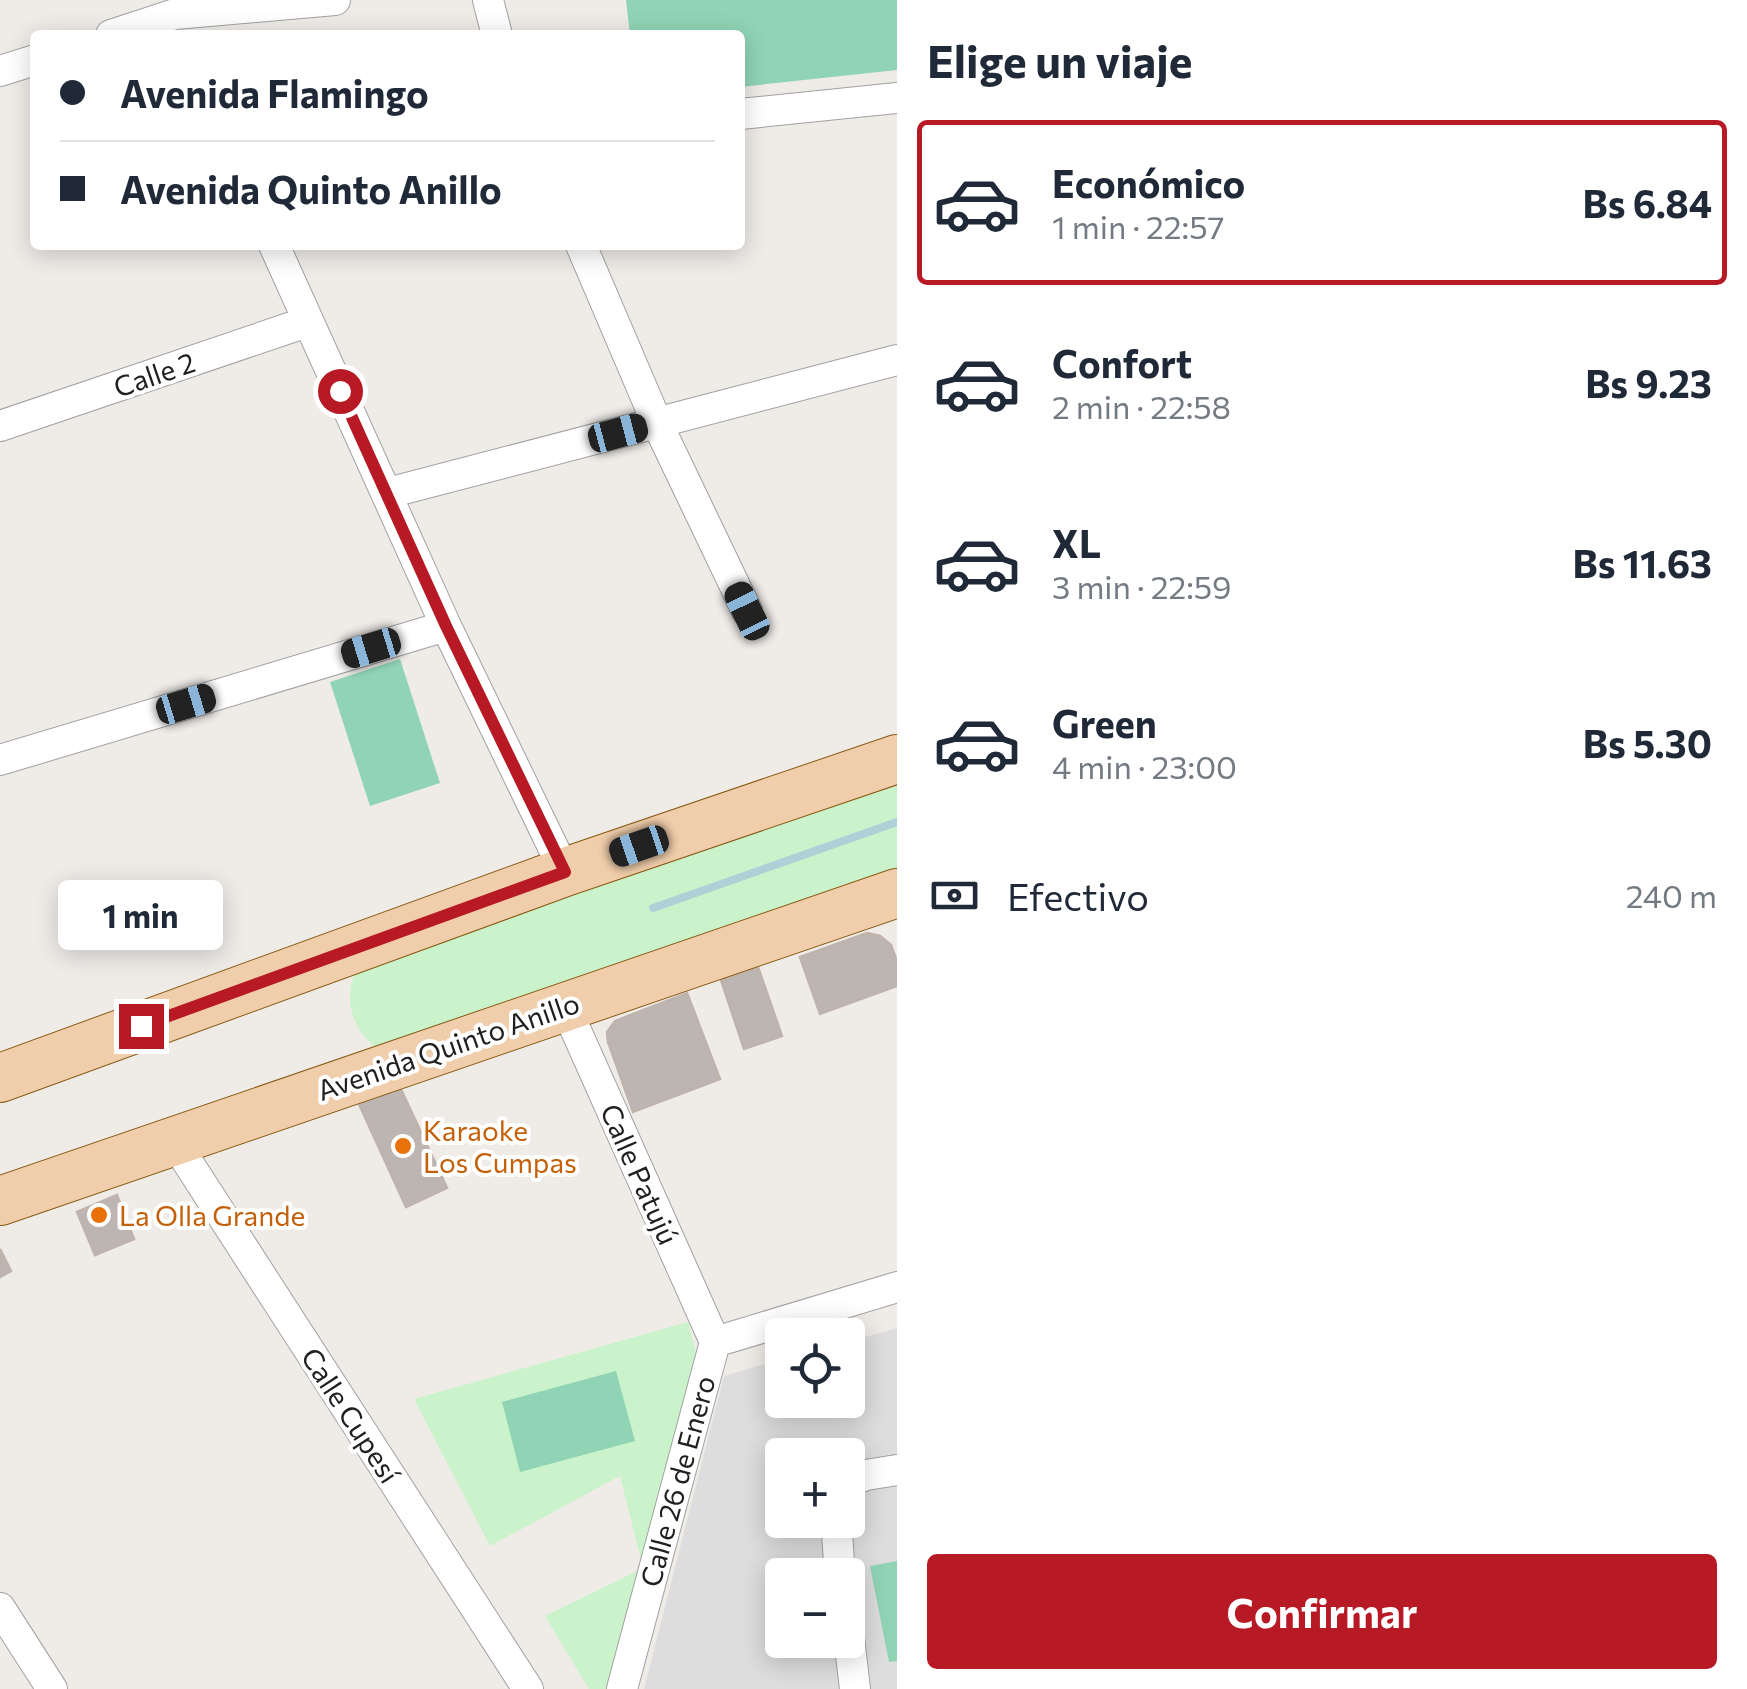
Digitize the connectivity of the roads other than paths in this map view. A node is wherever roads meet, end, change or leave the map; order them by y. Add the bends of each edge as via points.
1 (335, 0) edge
2 (488, 0) edge
3 (178, 16) edge
4 (129, 30) edge
5 (496, 30) edge
6 (30, 62) edge
7 (0, 72) edge
8 (897, 98) edge
9 (745, 113) edge
10 (276, 250) edge
11 (584, 250) edge
12 (307, 322) junction
13 (897, 360) edge
14 (656, 423) junction
15 (0, 426) edge
16 (388, 493) junction
17 (747, 611) dead end
18 (446, 626) junction
19 (897, 759) edge
20 (0, 760) edge
21 (565, 872) junction
22 (897, 892) edge
23 (564, 1006) junction
24 (0, 1078) edge
25 (174, 1141) junction
26 (0, 1200) edge
27 (897, 1287) edge
28 (715, 1342) junction
29 (897, 1470) edge
30 (865, 1475) edge
31 (0, 1608) edge
32 (851, 1658) edge
33 (52, 1689) edge
34 (528, 1689) edge
35 (622, 1689) edge
36 (855, 1689) edge

1 - 3 street
2 - 5 street
3 - 4 street
6 - 7 street
8 - 9 street
10 - 12 street
11 - 14 street
12 - 15 street, Calle 2
12 - 16 street
13 - 14 street
14 - 16 street
14 - 17 street
16 - 18 street
18 - 20 street
18 - 21 street
19 - 21 main road
21 - 24 main road
22 - 23 main road, Avenida Quinto Anillo
23 - 25 main road, Avenida Quinto Anillo
23 - 28 street, Calle Patujú
25 - 26 main road, Avenida Quinto Anillo
25 - 34 street, Calle Cupesí
27 - 28 street, Calle 26 de Enero
28 - 35 street, Calle 26 de Enero
29 - 30 street
31 - 33 street
32 - 36 street

